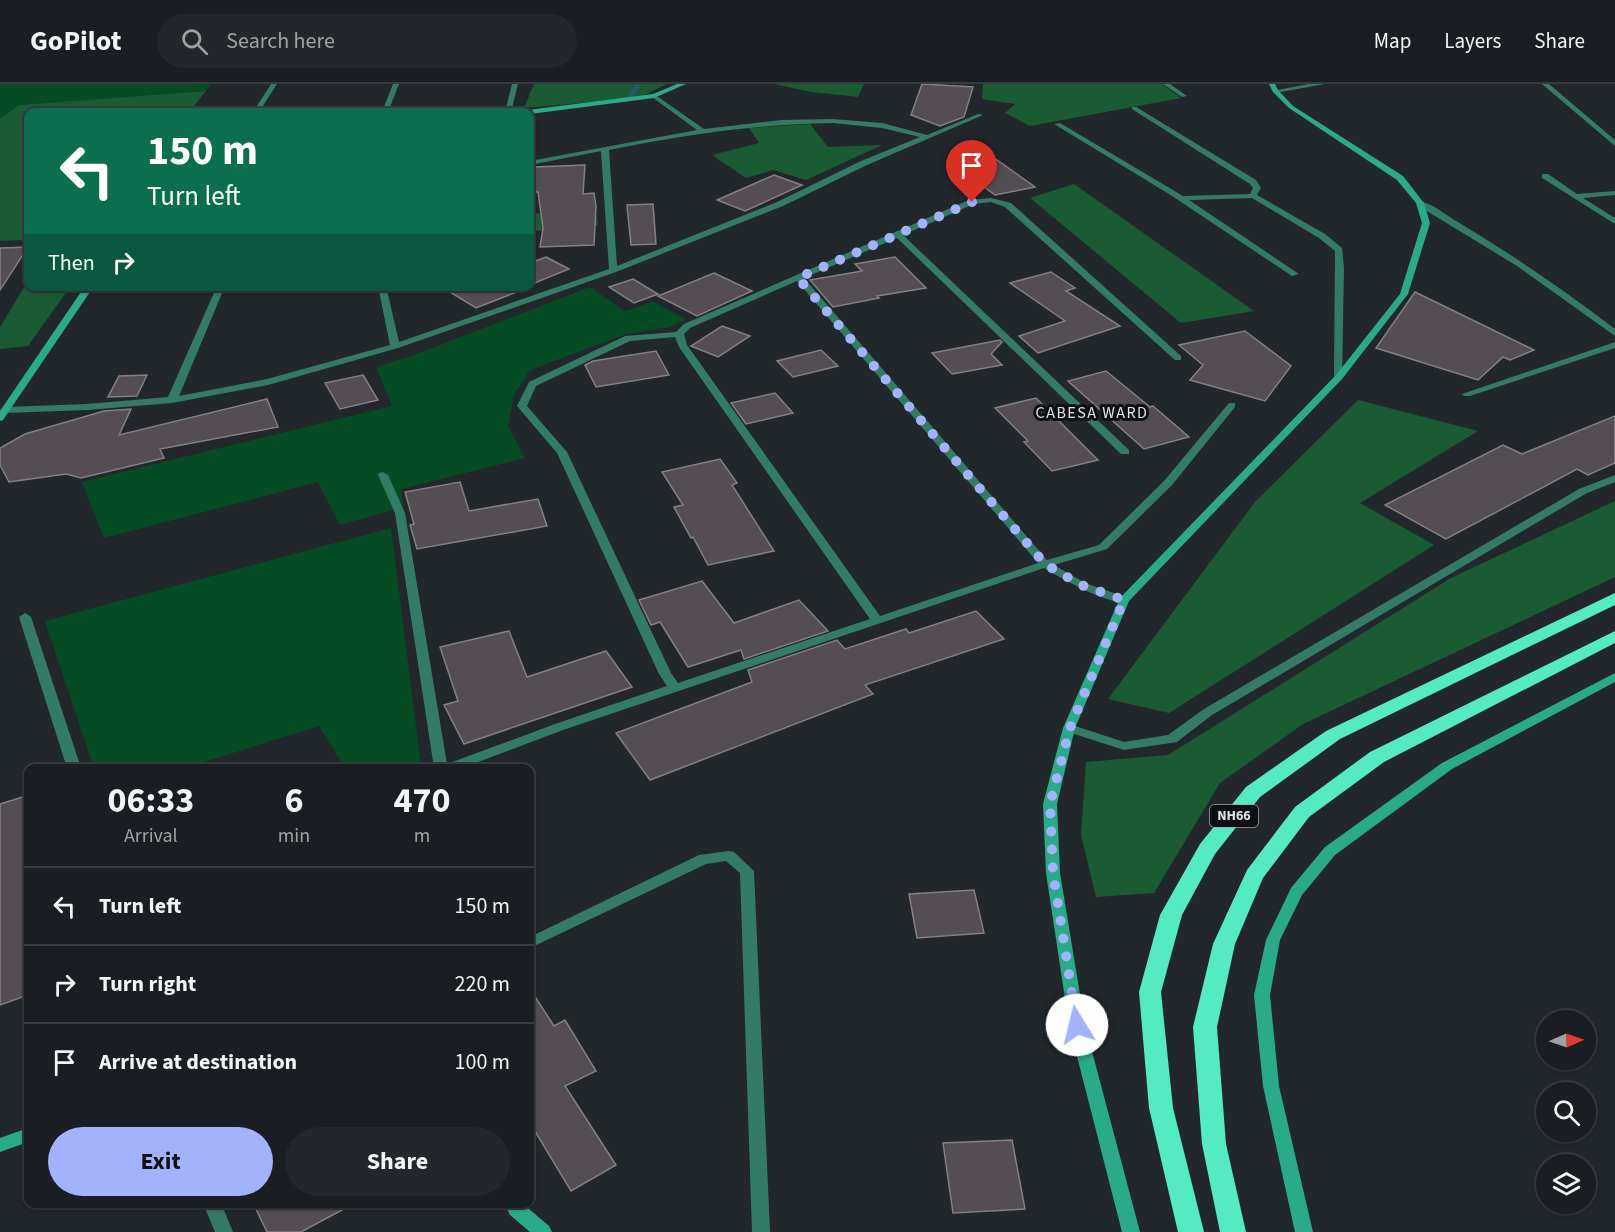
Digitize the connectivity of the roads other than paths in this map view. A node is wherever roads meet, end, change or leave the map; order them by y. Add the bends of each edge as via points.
1 (274, 84) edge
2 (396, 84) edge
3 (515, 84) edge
4 (683, 84) edge
5 (1166, 84) edge
6 (1322, 84) edge
7 (1545, 84) edge
8 (1273, 88) edge
9 (654, 96) junction
10 (1184, 96) dead end
11 (259, 108) edge
12 (387, 108) edge
13 (509, 108) edge
14 (1134, 108) dead end
15 (534, 111) edge
16 (980, 116) dead end
17 (1058, 124) dead end
18 (703, 131) junction
19 (928, 137) junction
20 (1615, 144) edge
21 (605, 150) junction
22 (534, 162) edge
23 (1545, 176) dead end
24 (1615, 193) edge
25 (1253, 196) junction
26 (1576, 196) junction
27 (1179, 198) junction
28 (1420, 203) junction
29 (1615, 222) edge
30 (897, 233) junction
31 (613, 270) junction
32 (1295, 274) dead end
33 (798, 278) junction
34 (87, 291) edge
35 (219, 291) edge
36 (383, 291) edge
37 (1615, 333) edge
38 (680, 334) junction
39 (1615, 345) edge
40 (395, 346) junction
41 (1178, 358) dead end
42 (1338, 377) junction
43 (1467, 394) dead end
44 (171, 400) junction
45 (1233, 405) dead end
46 (3, 414) edge
47 (1125, 452) dead end
48 (383, 475) dead end
49 (1615, 478) edge
50 (1045, 564) junction
51 (1615, 598) edge
52 (1124, 600) junction
53 (25, 617) dead end
54 (877, 620) junction
55 (1615, 636) edge
56 (1615, 677) edge
57 (675, 688) junction
58 (1070, 728) junction
59 (73, 764) edge
60 (440, 764) edge
61 (460, 764) edge
62 (534, 941) edge
63 (24, 1136) edge
64 (0, 1145) edge
65 (214, 1208) edge
66 (515, 1208) edge
67 (224, 1232) edge
68 (543, 1232) edge
69 (761, 1232) edge
70 (1131, 1232) edge
71 (1191, 1232) edge
72 (1233, 1232) edge
73 (1304, 1232) edge

1 - 11 street
2 - 12 street
3 - 13 street
4 - 9 main road
5 - 10 street
6 - 8 street
7 - 20 street
8 - 28 main road via 1291,107 1400,178
9 - 15 main road
9 - 18 street
14 - 25 street via 1253,182 1257,188
16 - 19 street
17 - 27 street
18 - 19 street via 792,121 867,122
18 - 21 street
19 - 31 street via 780,204
21 - 22 street
21 - 31 street
23 - 26 street
24 - 26 street
25 - 27 street
25 - 42 street via 1323,236 1339,250
26 - 29 street
27 - 32 street
28 - 37 street via 1532,272
28 - 42 main road via 1426,223 1404,294
30 - 33 street
30 - 41 street via 972,202 991,200 1008,205
30 - 47 street
31 - 40 street
33 - 38 street via 687,326
33 - 50 street
34 - 46 main road
35 - 44 street
36 - 40 street
38 - 54 street via 682,345
38 - 57 street via 628,338 532,384 522,406 562,452
39 - 43 street
40 - 44 street via 268,382
42 - 52 main road
44 - 46 street
45 - 50 street via 1168,483 1103,547
48 - 60 street via 400,513
49 - 58 street via 1583,491 1208,712 1172,740 1124,746
50 - 52 street via 1081,585
50 - 54 street
51 - 71 highway, NH66 via 1332,735 1253,792 1207,849 1171,915 1150,992 1161,1108
52 - 58 main road
53 - 59 street
54 - 57 street
55 - 72 highway via 1377,758 1302,812 1254,875 1224,944 1205,1027 1214,1144
56 - 73 main road via 1447,766 1330,851 1296,891 1273,940 1262,995 1271,1086
57 - 61 street
58 - 70 main road via 1050,804 1053,873 1077,1025
62 - 69 street via 704,859 729,856 747,871
63 - 64 main road
65 - 67 street
66 - 68 main road

